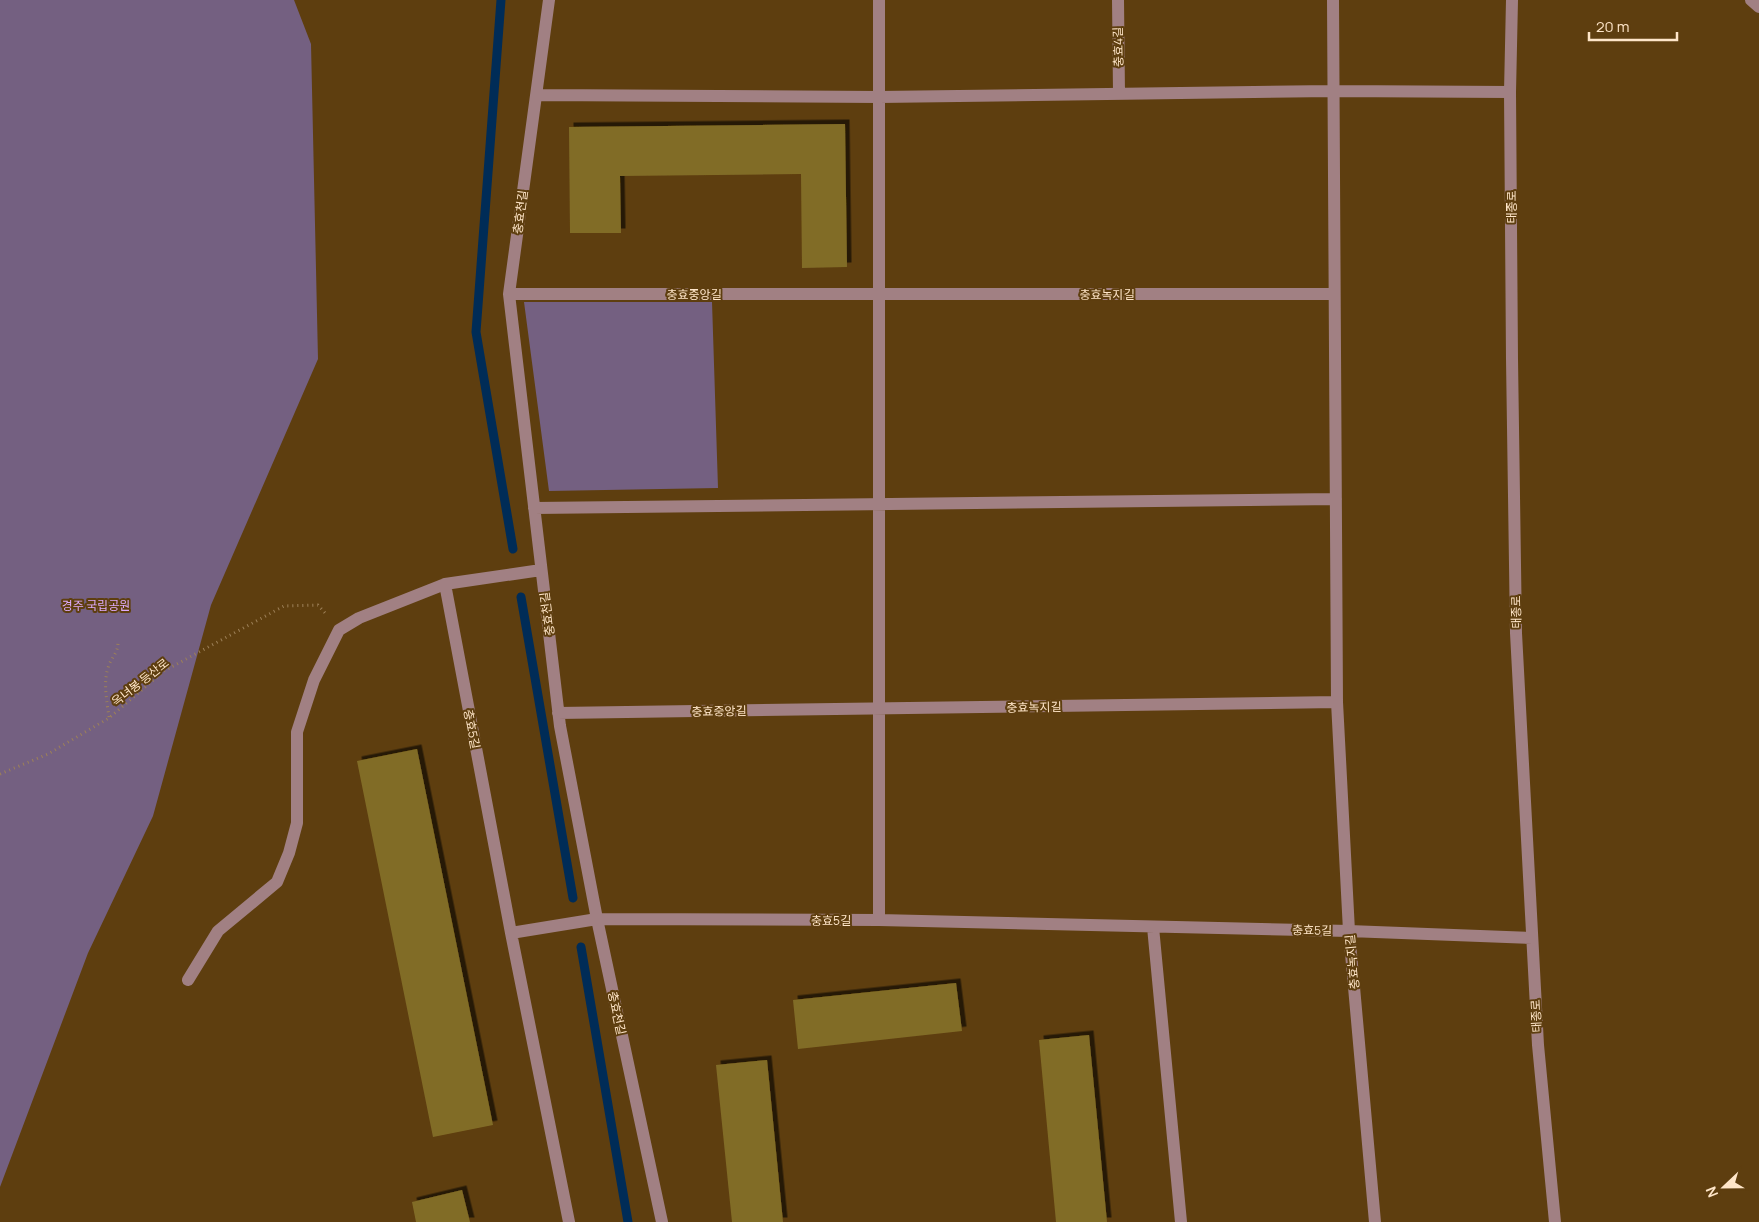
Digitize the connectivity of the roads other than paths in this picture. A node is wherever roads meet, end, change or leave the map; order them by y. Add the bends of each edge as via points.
1 (549, 0) edge
2 (879, 0) edge
3 (1118, 0) edge
4 (1333, 0) edge
5 (1512, 0) edge
6 (1751, 0) edge
7 (1759, 7) edge
8 (1332, 91) junction
9 (1510, 92) junction
10 (1119, 93) junction
11 (537, 95) junction
12 (879, 97) junction
13 (880, 293) junction
14 (509, 294) junction
15 (1334, 294) junction
16 (1336, 498) junction
17 (880, 503) junction
18 (534, 508) junction
19 (541, 570) junction
20 (445, 584) junction
21 (1337, 702) junction
22 (880, 710) junction
23 (558, 713) junction
24 (597, 919) junction
25 (880, 920) junction
26 (1153, 927) junction
27 (1349, 931) junction
28 (511, 934) junction
29 (1532, 938) junction
30 (188, 980) dead end
31 (569, 1222) edge
32 (662, 1222) edge
33 (1181, 1222) edge
34 (1375, 1222) edge
35 (1555, 1222) edge

1 - 11 street, 충효천길
2 - 12 street
3 - 10 street, 충효4길
4 - 8 street, 충효녹지길
5 - 9 street, 태종로
6 - 7 street
8 - 9 street
8 - 10 street
8 - 15 street, 충효녹지길
9 - 29 street, 태종로 via 1516,633
10 - 12 street
11 - 12 street
11 - 14 street, 충효천길
12 - 13 street
13 - 14 street, 충효중앙길
13 - 15 street, 충효녹지길
13 - 17 street
14 - 18 street, 충효천길
15 - 16 street, 충효녹지길
16 - 17 street
16 - 21 street, 충효녹지길
17 - 18 street
17 - 22 street
18 - 19 street, 충효천길
19 - 20 street
19 - 23 street, 충효천길
20 - 28 street, 충효5길
20 - 30 street via 359,618 339,630 314,680 297,732 297,823 277,882 218,931
21 - 22 street, 충효녹지길
21 - 27 street, 충효녹지길
22 - 23 street, 충효중앙길
22 - 25 street
23 - 24 street, 충효천길
24 - 25 street, 충효5길
24 - 28 street, 충효5길
24 - 32 street, 충효천길
25 - 26 street, 충효5길
26 - 27 street, 충효5길
26 - 33 street
27 - 29 street, 충효5길
27 - 34 street, 충효녹지길
28 - 31 street, 충효5길
29 - 35 street, 태종로 via 1538,1045

